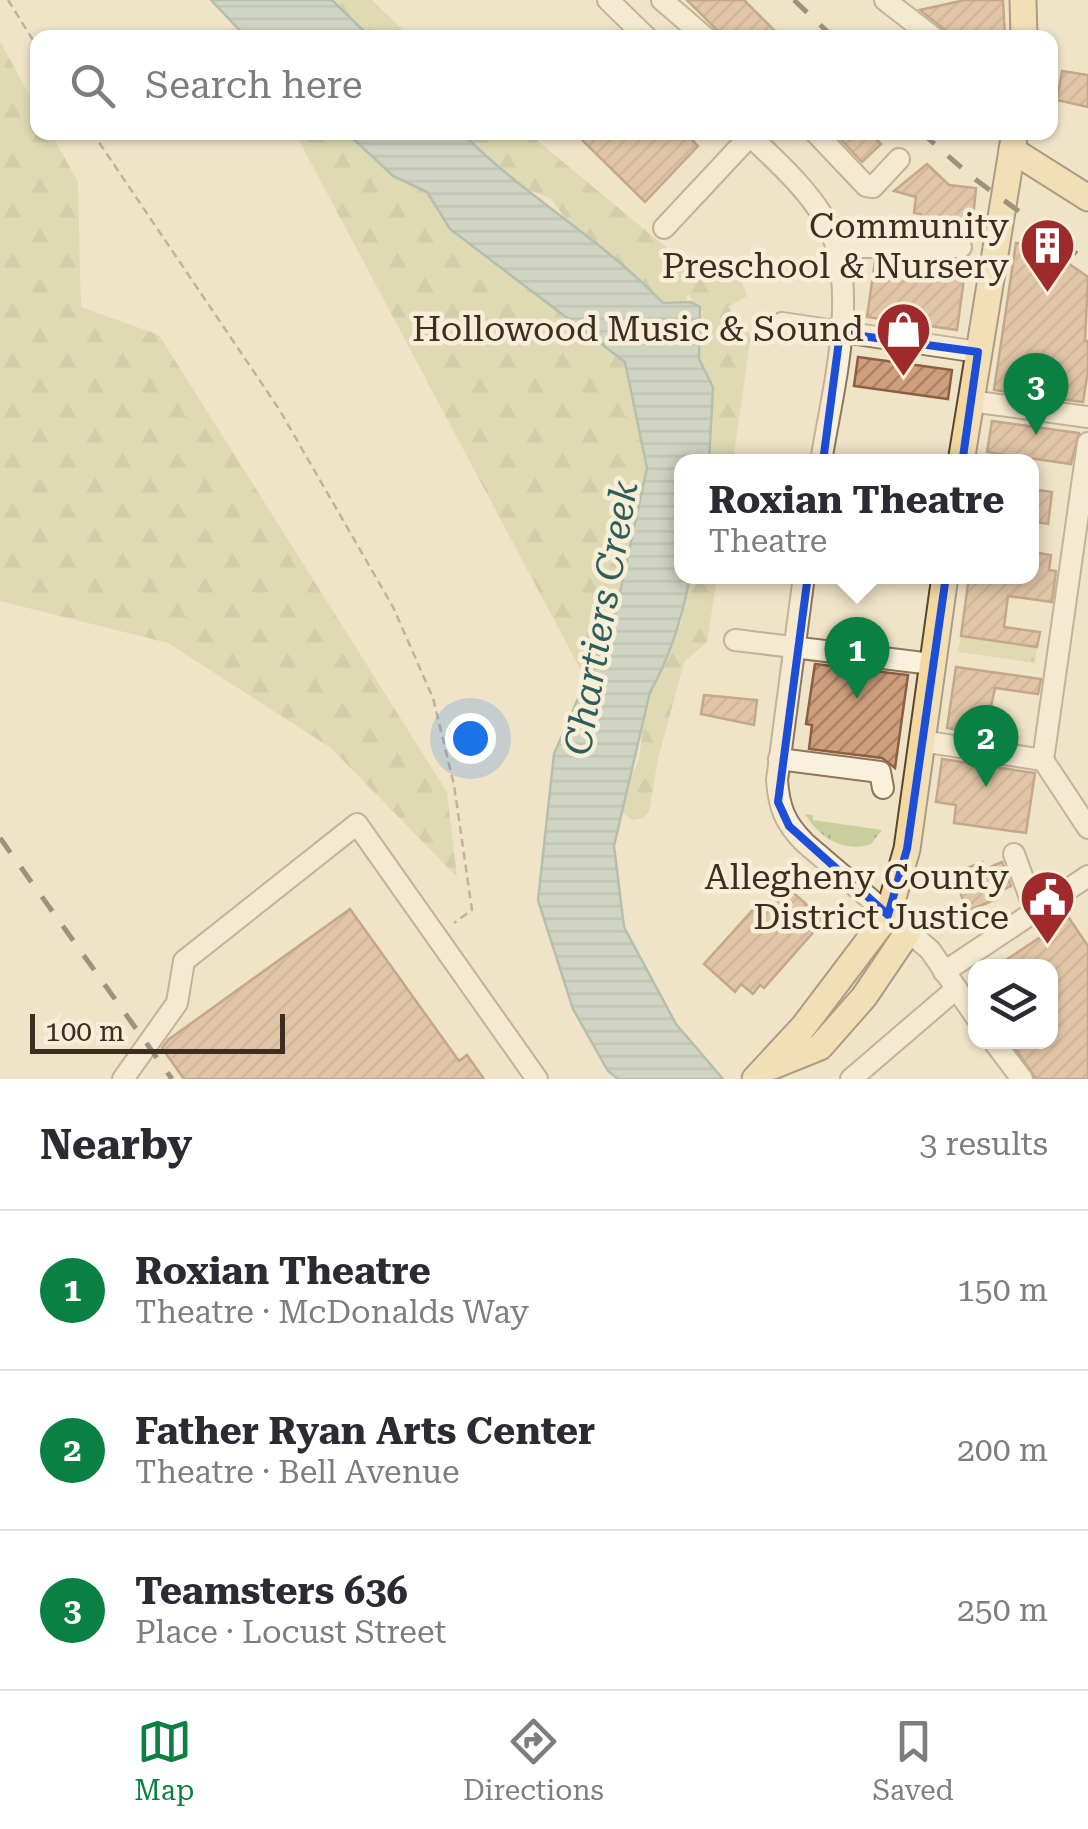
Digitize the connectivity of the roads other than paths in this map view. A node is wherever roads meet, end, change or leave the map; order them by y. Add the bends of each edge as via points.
1 (608, 0) edge
2 (662, 0) edge
3 (886, 0) edge
4 (1023, 0) edge
5 (634, 30) edge
6 (697, 30) edge
7 (924, 30) edge
8 (1024, 30) edge
9 (743, 140) edge
10 (754, 140) edge
11 (823, 140) edge
12 (1013, 141) edge
13 (899, 159) dead end
14 (1088, 198) edge
15 (664, 228) dead end
16 (960, 246) dead end
17 (837, 247) junction
18 (782, 323) dead end
19 (840, 333) junction
20 (978, 352) junction
21 (970, 401) junction
22 (1088, 417) edge
23 (1088, 443) edge
24 (822, 454) edge
25 (962, 454) edge
26 (803, 584) edge
27 (944, 584) edge
28 (735, 640) dead end
29 (794, 647) junction
30 (932, 664) junction
31 (922, 741) junction
32 (779, 760) junction
33 (1043, 760) junction
34 (883, 788) dead end
35 (1087, 826) edge
36 (1014, 854) dead end
37 (1088, 876) edge
38 (1035, 911) junction
39 (898, 924) junction
40 (950, 980) junction
41 (968, 1006) edge
42 (999, 1049) edge
43 (771, 1065) edge
44 (123, 1079) edge
45 (537, 1079) edge
46 (852, 1079) edge
47 (1022, 1079) edge

1 - 5 street
2 - 6 street
3 - 7 street
4 - 8 main road
9 - 15 street
10 - 17 street via 800,185
11 - 13 street via 866,186 873,187
12 - 14 main road
12 - 20 main road
16 - 17 street
17 - 19 street
18 - 19 street
19 - 20 street
19 - 24 street
20 - 21 main road
21 - 22 street
21 - 25 main road
23 - 33 street
26 - 29 street
27 - 30 main road
28 - 29 street
29 - 30 street
29 - 32 street
30 - 31 main road
31 - 33 street
31 - 39 main road
32 - 34 street via 880,772
32 - 39 street via 778,802 787,824
33 - 35 street
36 - 38 street
37 - 38 street
38 - 40 street
39 - 40 street via 930,950
39 - 43 main road
40 - 41 street
40 - 46 street
42 - 47 street
44 - 45 street via 177,1003 184,961 357,824

